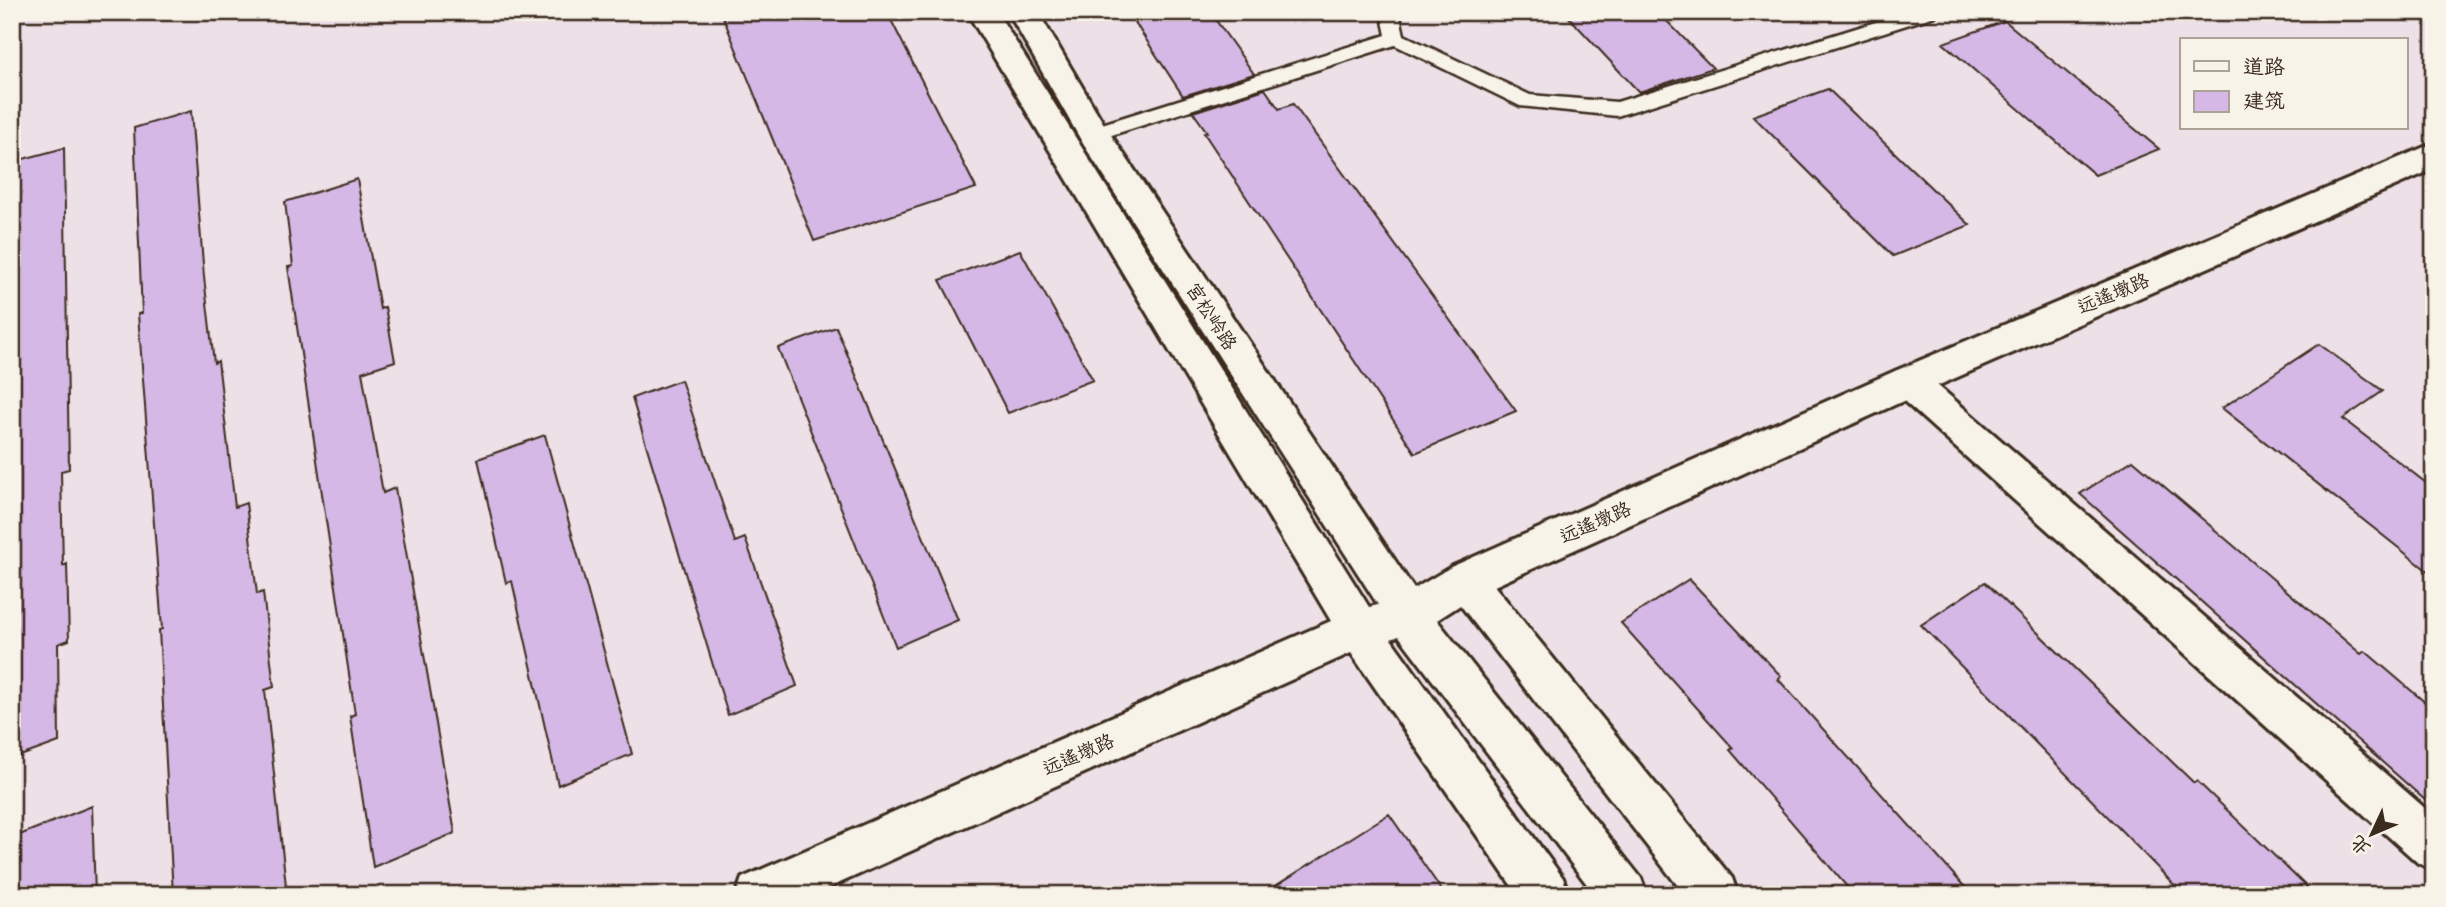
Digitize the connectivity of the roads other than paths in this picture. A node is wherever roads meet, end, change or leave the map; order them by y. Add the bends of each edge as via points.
1 (982, 12) edge
2 (1023, 12) edge
3 (1390, 12) edge
4 (1929, 12) edge
5 (1396, 38) junction
6 (1093, 134) junction
7 (2434, 155) edge
8 (1908, 382) junction
9 (1465, 580) junction
10 (1408, 615) junction
11 (1359, 629) junction
12 (2434, 848) edge
13 (759, 895) edge
14 (1546, 895) edge
15 (1624, 895) edge
16 (1715, 895) edge

1 - 11 street
2 - 6 street, 宫松岭路
3 - 5 lane
4 - 5 lane via 1618,109 1527,101
5 - 6 lane
6 - 10 street, 宫松岭路
7 - 8 street, 远遥墩路
8 - 9 street, 远遥墩路
8 - 12 street
9 - 10 street, 远遥墩路
9 - 16 street
10 - 11 street, 远遥墩路
10 - 15 street, 宫松岭路
11 - 13 street, 远遥墩路
11 - 14 street

